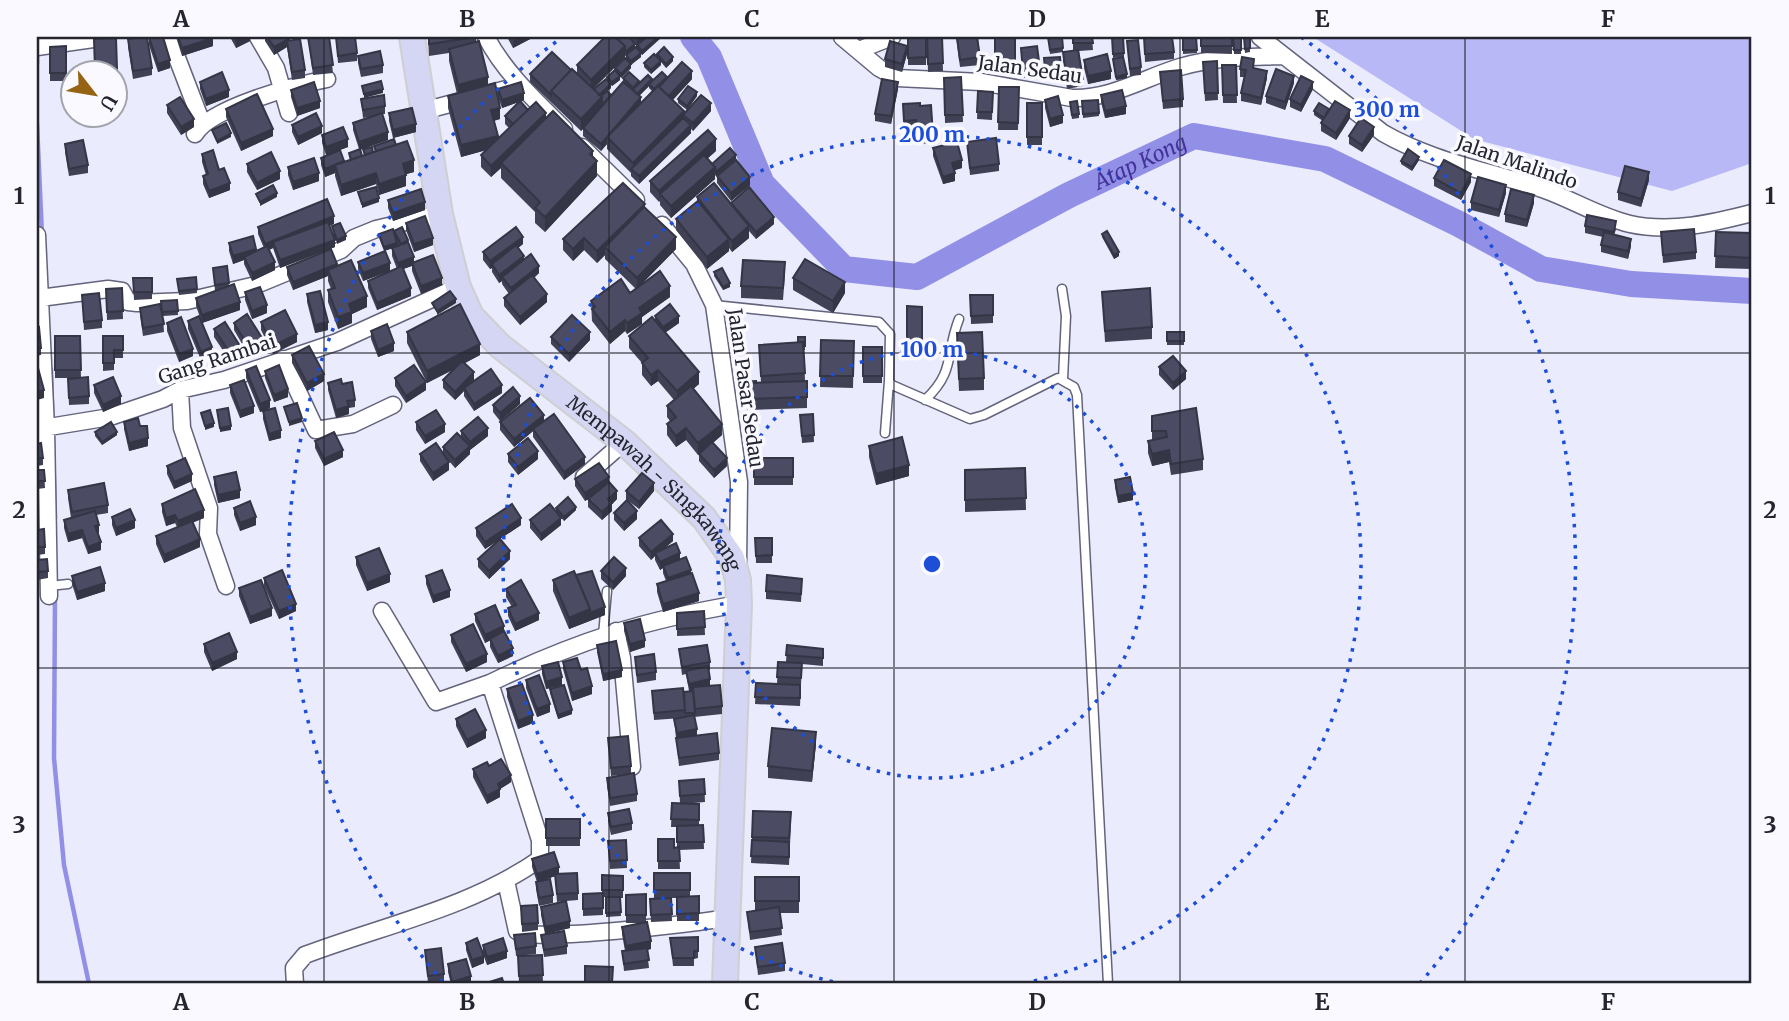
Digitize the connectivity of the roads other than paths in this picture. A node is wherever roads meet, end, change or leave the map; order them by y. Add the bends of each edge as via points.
1 (107, 37) edge
2 (169, 37) edge
3 (258, 37) edge
4 (412, 37) edge
5 (486, 37) edge
6 (842, 37) edge
7 (892, 37) edge
8 (1260, 37) edge
9 (41, 46) edge
10 (859, 50) junction
11 (1282, 56) junction
12 (327, 79) dead end
13 (521, 86) junction
14 (285, 92) junction
15 (423, 111) junction
16 (289, 113) dead end
17 (1752, 213) edge
18 (440, 214) junction
19 (37, 235) edge
20 (458, 287) junction
21 (1062, 289) dead end
22 (45, 297) junction
23 (714, 305) junction
24 (959, 319) dead end
25 (39, 323) edge
26 (283, 359) junction
27 (1063, 379) junction
28 (889, 381) junction
29 (180, 390) junction
30 (925, 400) junction
31 (393, 405) dead end
32 (49, 428) edge
33 (885, 433) dead end
34 (624, 442) junction
35 (580, 481) edge
36 (43, 559) edge
37 (738, 580) junction
38 (68, 584) dead end
39 (226, 586) dead end
40 (52, 588) joint
41 (607, 591) dead end
42 (739, 604) junction
43 (382, 611) dead end
44 (610, 633) junction
45 (489, 684) junction
46 (632, 766) edge
47 (506, 881) junction
48 (726, 918) junction
49 (295, 984) edge
50 (725, 984) edge
51 (1108, 984) edge

1 - 9 street
2 - 14 street via 198,128 256,98
3 - 14 street
4 - 15 highway, Mempawah - Singkawang
5 - 13 street, Jalan Pasar Sedau
6 - 10 street, Jalan Sedau
7 - 10 street
8 - 11 street, Jalan Malindo
10 - 11 street, Jalan Sedau via 897,78 981,82 1080,99 1215,59
11 - 17 street, Jalan Malindo via 1401,144 1546,190 1630,224 1708,225
12 - 14 street
13 - 15 street
13 - 23 street, Jalan Pasar Sedau via 669,232 694,264
14 - 16 street
15 - 18 highway, Mempawah - Singkawang
18 - 20 highway, Mempawah - Singkawang
18 - 22 street via 376,229 354,238 341,250 256,285 200,299 137,303 128,302 122,291 108,289
19 - 22 street
20 - 26 street, Gang Rambai via 337,342
20 - 34 highway, Mempawah - Singkawang via 482,329
21 - 27 lane via 1066,316
22 - 25 street
23 - 28 lane via 879,322 890,334
23 - 37 street, Jalan Pasar Sedau via 739,482
24 - 30 lane via 945,377
25 - 32 street
26 - 29 street, Gang Rambai
26 - 31 street via 316,430 353,424
27 - 30 lane via 970,419
27 - 51 lane via 1077,395
28 - 30 lane
28 - 33 lane
29 - 32 street, Gang Rambai via 110,417
29 - 39 street via 182,428 209,508 208,534
32 - 36 street
34 - 35 street
34 - 37 highway, Mempawah - Singkawang via 704,519 727,549
36 - 40 street
37 - 42 highway, Mempawah - Singkawang
38 - 40 lane
41 - 44 lane
42 - 44 street via 667,616
42 - 48 highway, Mempawah - Singkawang
43 - 45 street via 436,702
44 - 45 street via 557,651
44 - 46 street via 622,658
45 - 47 street via 542,852 540,859
47 - 48 street via 516,930 525,935 556,936
47 - 49 street via 305,955 294,968
48 - 50 highway, Mempawah - Singkawang

